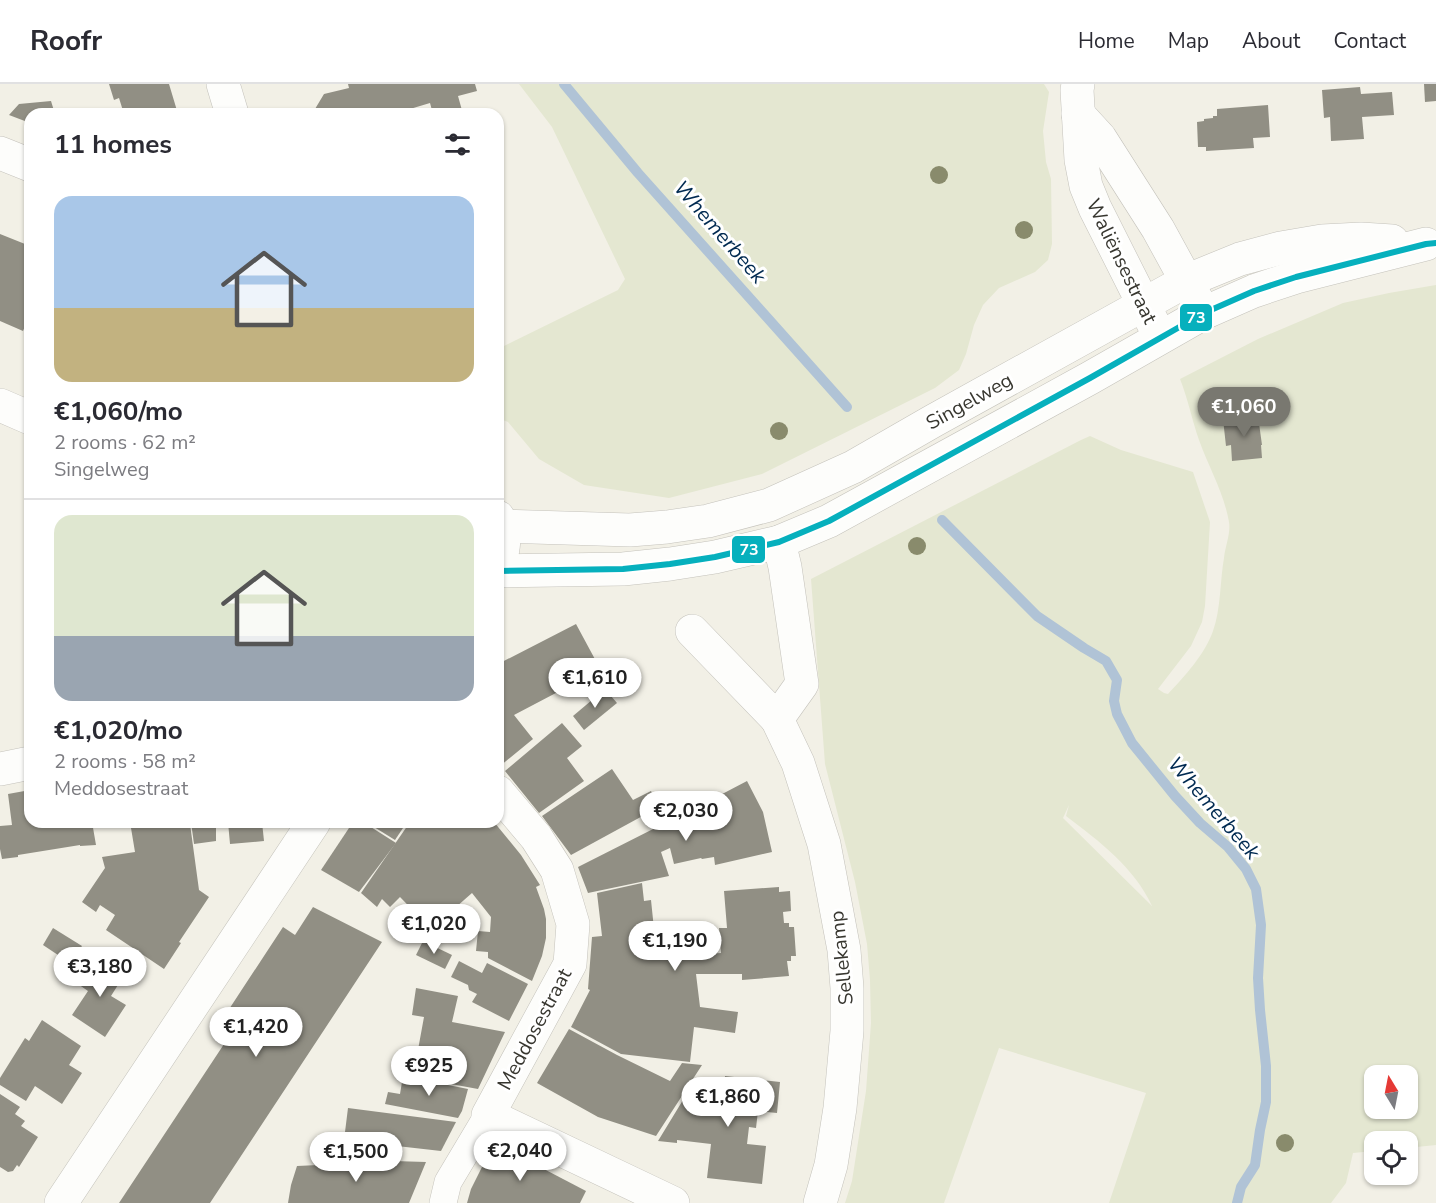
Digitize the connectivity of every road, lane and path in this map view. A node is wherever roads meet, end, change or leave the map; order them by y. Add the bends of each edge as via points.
1 (224, 84) edge
2 (1078, 99) edge
3 (230, 108) edge
4 (0, 153) edge
5 (24, 163) edge
6 (1431, 243) edge
7 (1186, 281) junction
8 (1143, 305) junction
9 (1204, 312) junction
10 (1160, 337) junction
11 (0, 405) edge
12 (24, 415) edge
13 (504, 521) edge
14 (778, 542) junction
15 (504, 571) edge
16 (692, 631) dead end
17 (777, 719) junction
18 (24, 763) edge
19 (0, 769) edge
20 (504, 799) edge
21 (310, 828) edge
22 (488, 1115) junction
23 (61, 1203) edge
24 (442, 1203) edge
25 (673, 1203) edge
26 (820, 1203) edge

1 - 3 street
2 - 7 street, Waliënsestraat
2 - 8 street, Waliënsestraat via 1086,186
4 - 5 street
6 - 7 street, Singelweg via 1322,241 1240,259
6 - 9 street, Singelweg via 1296,277
7 - 8 street, Singelweg
7 - 9 street, Waliënsestraat
8 - 10 street, Waliënsestraat
8 - 13 street, Singelweg via 853,467 770,505 708,521 630,530
9 - 10 street, Singelweg
10 - 14 street, Singelweg via 830,521
11 - 12 street
14 - 15 street, Singelweg via 715,557 623,570
14 - 17 street via 802,684
16 - 17 street, Sellekamp
17 - 26 street, Sellekamp via 798,763 824,844 844,950 847,1031 841,1097 831,1166
18 - 19 street
20 - 22 street, Meddosestraat via 557,870 573,924 570,964
21 - 23 street
22 - 24 street, Meddosestraat via 448,1182
22 - 25 street

